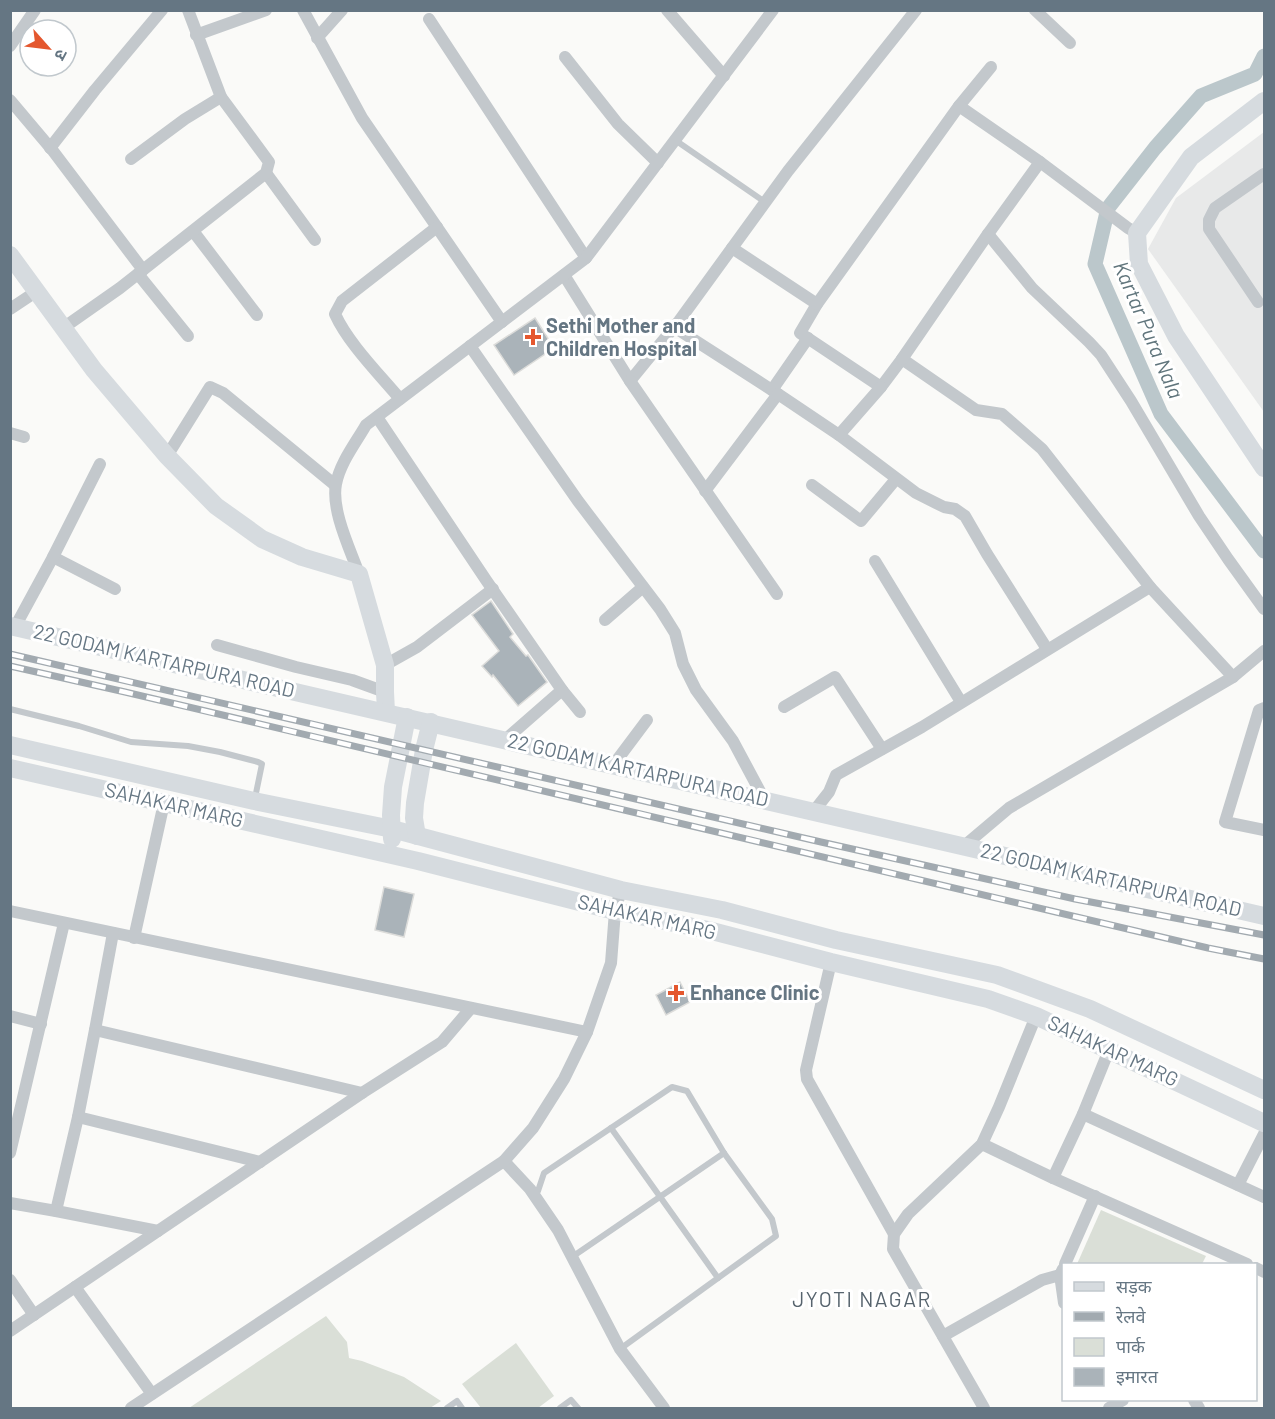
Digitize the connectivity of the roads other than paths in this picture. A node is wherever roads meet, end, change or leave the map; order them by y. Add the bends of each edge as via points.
1 (35, 10) edge
2 (162, 10) edge
3 (188, 10) edge
4 (266, 10) edge
5 (303, 10) edge
6 (342, 10) edge
7 (667, 10) edge
8 (773, 10) edge
9 (916, 10) edge
10 (1035, 10) edge
11 (429, 19) dead end
12 (196, 35) junction
13 (317, 38) junction
14 (1070, 43) dead end
15 (10, 46) edge
16 (565, 57) dead end
17 (991, 67) dead end
18 (724, 76) junction
19 (221, 97) junction
20 (10, 100) edge
21 (1264, 101) edge
22 (959, 106) junction
23 (675, 140) junction
24 (50, 148) junction
25 (131, 159) dead end
26 (1040, 162) junction
27 (658, 163) junction
28 (266, 173) junction
29 (1264, 174) edge
30 (766, 202) junction
31 (437, 227) junction
32 (1132, 230) junction
33 (193, 231) junction
34 (988, 234) junction
35 (315, 240) dead end
36 (732, 248) junction
37 (10, 255) edge
38 (586, 258) junction
39 (141, 272) junction
40 (564, 274) junction
41 (37, 291) junction
42 (817, 304) junction
43 (1262, 304) edge
44 (10, 309) edge
45 (256, 315) dead end
46 (502, 322) junction
47 (674, 327) junction
48 (63, 328) junction
49 (188, 336) dead end
50 (808, 338) junction
51 (470, 346) junction
52 (902, 359) junction
53 (630, 381) junction
54 (881, 387) junction
55 (775, 392) junction
56 (400, 399) junction
57 (377, 417) junction
58 (10, 434) edge
59 (839, 435) junction
60 (24, 437) dead end
61 (167, 456) junction
62 (100, 464) dead end
63 (1264, 468) edge
64 (896, 479) junction
65 (335, 485) junction
66 (812, 485) dead end
67 (705, 491) junction
68 (53, 557) junction
69 (875, 561) dead end
70 (359, 574) junction
71 (643, 587) junction
72 (1150, 587) junction
73 (115, 589) dead end
74 (493, 589) junction
75 (777, 594) dead end
76 (1264, 609) edge
77 (605, 620) dead end
78 (13, 626) edge
79 (217, 645) dead end
80 (1047, 649) junction
81 (1264, 651) edge
82 (385, 665) junction
83 (1233, 677) junction
84 (562, 690) junction
85 (385, 692) junction
86 (961, 702) junction
87 (784, 707) dead end
88 (1264, 708) edge
89 (10, 709) edge
90 (387, 712) junction
91 (580, 712) dead end
92 (407, 717) junction
93 (647, 720) dead end
94 (431, 722) junction
95 (506, 740) junction
96 (10, 745) edge
97 (882, 750) junction
98 (614, 764) junction
99 (10, 768) edge
100 (764, 799) junction
101 (254, 801) junction
102 (164, 803) junction
103 (814, 811) junction
104 (392, 829) junction
105 (1264, 830) edge
106 (417, 836) junction
107 (964, 846) junction
108 (392, 855) junction
109 (621, 890) junction
110 (10, 911) edge
111 (615, 911) junction
112 (1264, 916) edge
113 (64, 923) junction
114 (113, 933) junction
115 (134, 938) junction
116 (831, 962) junction
117 (471, 1008) junction
118 (10, 1016) edge
119 (1036, 1016) junction
120 (42, 1024) junction
121 (94, 1030) junction
122 (587, 1032) junction
123 (1109, 1050) junction
124 (1264, 1090) edge
125 (362, 1093) junction
126 (16, 1106) edge
127 (1083, 1113) junction
128 (78, 1117) junction
129 (1264, 1123) edge
130 (611, 1128) junction
131 (1264, 1134) edge
132 (982, 1144) junction
133 (10, 1153) edge
134 (724, 1153) junction
135 (504, 1161) junction
136 (260, 1162) junction
137 (1053, 1178) junction
138 (1238, 1185) junction
139 (535, 1195) junction
140 (659, 1196) junction
141 (1095, 1196) junction
142 (1264, 1197) edge
143 (10, 1203) edge
144 (56, 1211) junction
145 (158, 1231) junction
146 (894, 1234) junction
147 (572, 1257) junction
148 (1225, 1260) edge
149 (1066, 1263) edge
150 (1242, 1263) edge
151 (1062, 1270) edge
152 (718, 1278) junction
153 (10, 1280) edge
154 (75, 1287) junction
155 (34, 1315) junction
156 (10, 1331) edge
157 (943, 1336) junction
158 (620, 1349) junction
159 (152, 1394) junction
160 (131, 1408) edge
161 (447, 1408) edge
162 (462, 1408) edge
163 (560, 1408) edge
164 (578, 1408) edge
165 (664, 1408) edge
166 (984, 1408) edge

1 - 15 street
2 - 24 street
3 - 12 street
4 - 12 street
5 - 13 street
6 - 13 street
7 - 18 street
8 - 18 street
9 - 30 street
10 - 14 street
11 - 38 street
12 - 19 street
13 - 31 street via 362,118
16 - 27 street via 618,124
17 - 22 street
18 - 23 street
19 - 25 street
19 - 28 street via 269,162
20 - 24 street
21 - 32 street via 1191,157
22 - 26 street
22 - 42 street
23 - 27 street
23 - 30 lane
24 - 39 street
26 - 32 street
26 - 34 street
27 - 38 street
28 - 33 street
28 - 35 street
29 - 43 street via 1215,208 1209,220 1209,229
30 - 36 street
31 - 46 street
31 - 56 street via 342,301 335,314 340,326
32 - 63 street via 1139,264 1176,336
33 - 39 street
33 - 45 street
34 - 52 street
34 - 76 street via 1032,288 1101,355 1227,560
36 - 42 street
36 - 47 street
37 - 41 street
38 - 40 street
39 - 48 street
39 - 49 street
40 - 46 street
40 - 53 street
41 - 44 street
41 - 48 street
42 - 50 street via 800,333
46 - 51 street
47 - 53 street
47 - 55 street
48 - 61 street
50 - 54 street
50 - 55 street
51 - 56 street
51 - 71 street
52 - 54 street
52 - 72 street via 976,410 1002,414 1042,449
53 - 67 street
54 - 59 street
55 - 59 street
55 - 67 street
56 - 57 street
57 - 65 street via 349,452
57 - 74 street
58 - 60 street
59 - 64 street
61 - 65 street via 210,387 223,393
61 - 70 street via 216,506 262,539 302,557
62 - 68 street
64 - 66 street via 861,521
64 - 80 street via 965,516
65 - 70 street via 336,512
67 - 75 street
68 - 73 street
68 - 78 street
69 - 86 street
70 - 82 street
71 - 77 street
71 - 100 street via 675,633 683,664 696,690 733,741
72 - 80 street
72 - 83 street
74 - 82 street via 417,647
74 - 84 street
78 - 90 street, 22 GODAM KARTARPURA ROAD
79 - 85 street
80 - 86 street
81 - 83 street
82 - 85 street
83 - 107 street via 1009,808
84 - 91 street
84 - 95 street
85 - 90 street
86 - 97 street
87 - 97 street via 835,677
88 - 105 street via 1259,710 1225,822
89 - 101 lane via 131,742 188,746 258,762 262,764
90 - 92 street, 22 GODAM KARTARPURA ROAD
92 - 94 street, 22 GODAM KARTARPURA ROAD
92 - 104 street via 393,787
93 - 98 street
94 - 95 street, 22 GODAM KARTARPURA ROAD
94 - 106 street via 415,803
95 - 98 street, 22 GODAM KARTARPURA ROAD
96 - 101 street, SAHAKAR MARG
97 - 103 street via 836,775
98 - 100 street, 22 GODAM KARTARPURA ROAD
99 - 102 street, SAHAKAR MARG
100 - 103 street, 22 GODAM KARTARPURA ROAD
101 - 104 street, SAHAKAR MARG
102 - 108 street, SAHAKAR MARG
102 - 115 street
103 - 107 street, 22 GODAM KARTARPURA ROAD
104 - 106 street, SAHAKAR MARG
104 - 108 street
106 - 109 street, SAHAKAR MARG
107 - 112 street, 22 GODAM KARTARPURA ROAD
108 - 111 street, SAHAKAR MARG
109 - 111 street
109 - 124 street, SAHAKAR MARG via 997,975 1090,1009
110 - 113 street
111 - 116 street, SAHAKAR MARG
111 - 122 street via 610,963
113 - 114 street
113 - 120 street
114 - 115 street
114 - 121 street
115 - 117 street
116 - 119 street, SAHAKAR MARG via 988,999
116 - 146 street via 807,1079
117 - 122 street
117 - 125 street via 442,1042
118 - 120 street
119 - 123 street, SAHAKAR MARG
119 - 132 street
120 - 126 street
121 - 125 street
121 - 128 street
122 - 135 street via 533,1128
123 - 127 street
123 - 129 street, SAHAKAR MARG
125 - 136 street
126 - 133 street
127 - 137 street
127 - 138 street
128 - 136 street
128 - 144 street
130 - 134 lane via 672,1088 687,1091
130 - 139 lane via 544,1173
130 - 140 lane
131 - 138 street
132 - 137 street
132 - 146 street via 908,1214
134 - 140 lane
134 - 152 lane via 772,1219 776,1236
135 - 139 street
135 - 159 street
136 - 145 street
137 - 141 street
138 - 142 street
139 - 147 street
140 - 147 lane
140 - 152 lane
141 - 148 street
141 - 149 street
143 - 144 street
144 - 145 street
145 - 154 street
146 - 157 street via 893,1250
147 - 158 street
148 - 150 street
151 - 157 street
152 - 158 lane
153 - 155 street
154 - 155 street
154 - 159 street
155 - 156 street
157 - 166 street
158 - 165 street
159 - 160 street
161 - 162 lane via 457,1401
163 - 164 lane via 571,1400

